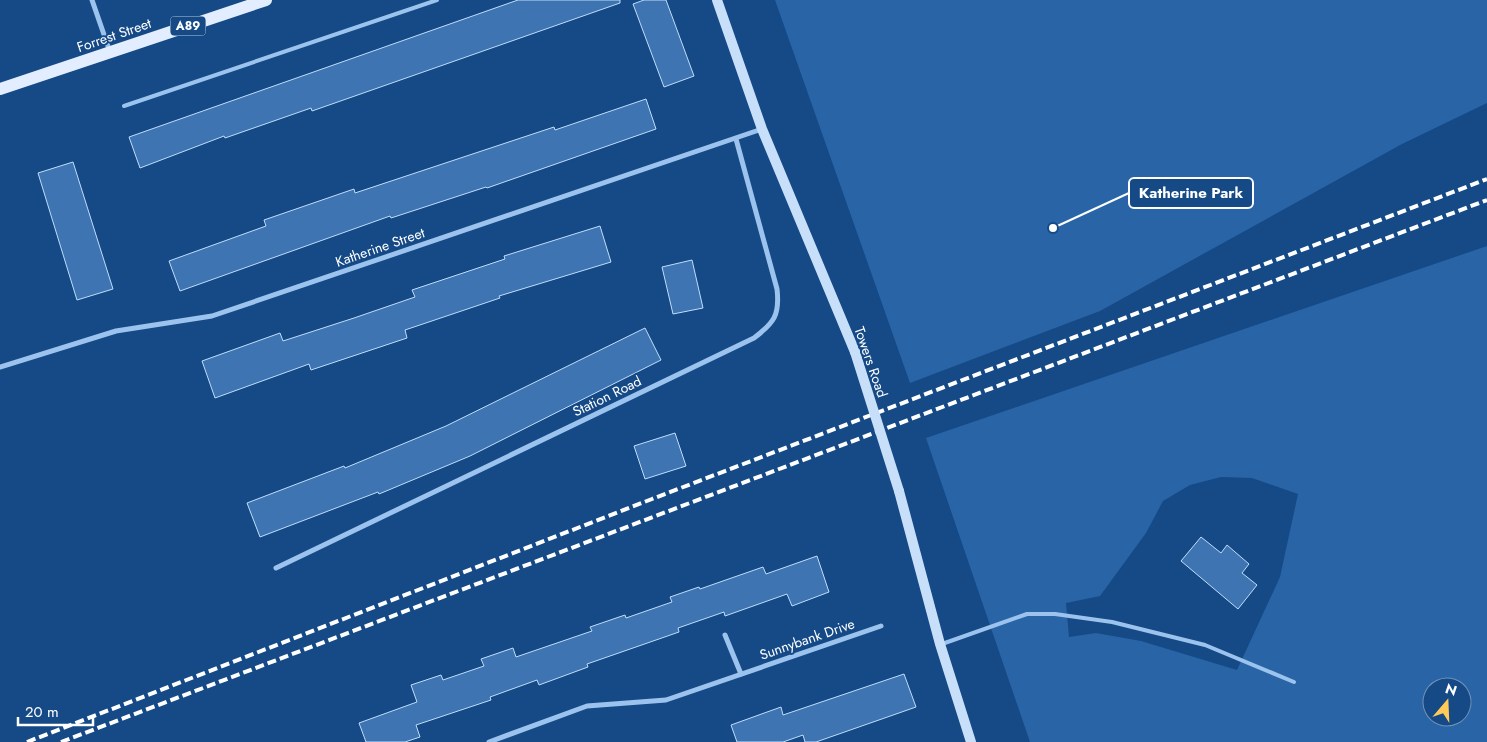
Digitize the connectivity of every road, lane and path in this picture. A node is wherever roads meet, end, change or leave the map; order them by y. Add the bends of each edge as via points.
1 (92, 0) edge
2 (266, 0) edge
3 (437, 0) edge
4 (717, 0) edge
5 (111, 52) junction
6 (0, 89) edge
7 (124, 106) dead end
8 (762, 129) junction
9 (736, 140) junction
10 (0, 367) edge
11 (276, 568) dead end
12 (881, 626) dead end
13 (726, 635) dead end
14 (940, 644) junction
15 (741, 674) junction
16 (1294, 682) dead end
17 (489, 742) edge
18 (971, 742) edge

1 - 5 street
2 - 5 main road, Forrest Street / A89
3 - 7 lane
4 - 8 main road, Towers Road
5 - 6 main road, Forrest Street / A89
8 - 9 street, Katherine Street
8 - 14 main road, Towers Road, bridge via 855,352 899,491
9 - 10 street, Katherine Street via 212,316 116,330
9 - 11 street, Station Road via 777,289 779,307 771,326 754,338
12 - 15 street, Sunnybank Drive
13 - 15 street
14 - 16 lane via 1028,614 1055,614 1112,622 1205,645
14 - 18 main road, Towers Road
15 - 17 street, Sunnybank Drive via 666,700 587,706

